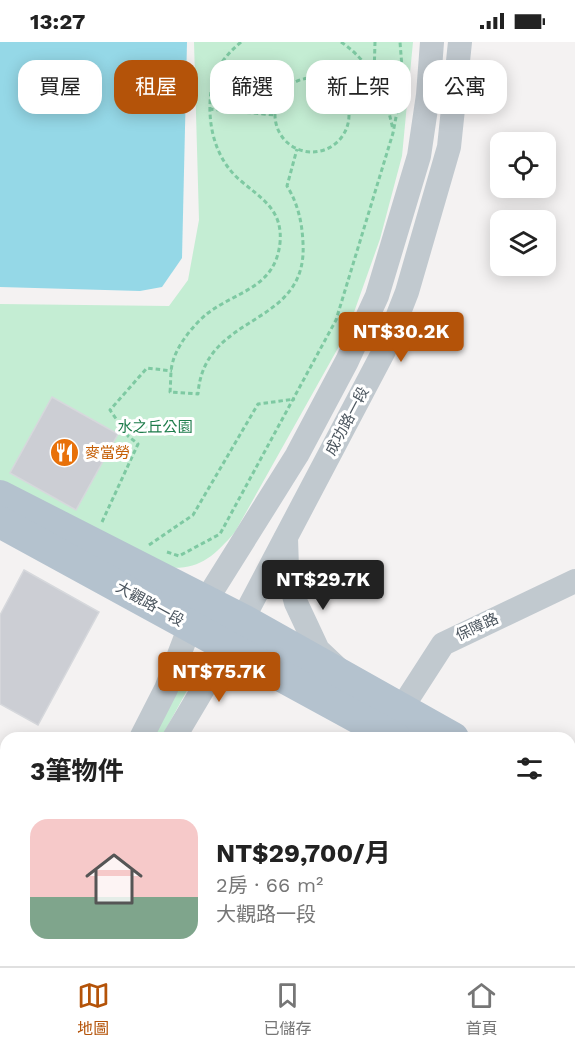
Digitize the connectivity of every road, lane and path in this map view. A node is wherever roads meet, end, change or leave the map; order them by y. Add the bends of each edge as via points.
1 (242, 42) edge
2 (340, 42) edge
3 (375, 42) edge
4 (400, 42) edge
5 (432, 42) edge
6 (460, 42) edge
7 (223, 60) edge
8 (362, 60) edge
9 (374, 60) edge
10 (210, 109) edge
11 (264, 114) edge
12 (390, 114) edge
13 (275, 115) junction
14 (393, 133) junction
15 (297, 149) junction
16 (172, 370) junction
17 (295, 399) junction
18 (0, 496) edge
19 (0, 522) edge
20 (99, 527) dead end
21 (286, 538) junction
22 (139, 542) dead end
23 (148, 545) junction
24 (575, 581) edge
25 (197, 614) junction
26 (243, 620) junction
27 (228, 647) junction
28 (355, 684) junction
29 (391, 730) edge
30 (144, 732) edge
31 (178, 732) edge
32 (406, 732) edge

1 - 7 path
2 - 8 path
3 - 9 path
4 - 14 path via 403,80
5 - 25 street, 成功路一段 via 419,156 377,296 297,455
6 - 21 street, 成功路一段 via 449,147 407,292 384,351
10 - 16 path via 209,125 216,146 240,181 271,206 280,243 273,266 263,279 194,326 173,361
11 - 13 path
12 - 14 path
13 - 15 path via 281,135
13 - 15 path via 282,94 298,81 319,79 344,97 347,127 336,144 317,152
14 - 17 path via 336,320
15 - 16 path via 287,186 295,199 302,232 297,281 272,308 219,344 208,358 198,394 170,393
16 - 20 path via 147,368 110,410 138,444
17 - 23 path via 258,404 193,515
17 - 23 path via 220,534 179,556
18 - 25 main road, 大觀路一段
19 - 25 main road, 大觀路一段
21 - 26 street, 成功路一段
21 - 28 street via 287,568 296,603 318,650
22 - 23 path
24 - 29 street, 保障路 via 443,644
25 - 26 main road, 大觀路一段
25 - 27 main road, 大觀路一段
25 - 30 street, 成功路一段
26 - 27 street, 成功路一段
26 - 28 main road, 大觀路一段
27 - 29 main road, 大觀路一段
27 - 31 street, 成功路一段
28 - 29 main road, 大觀路一段
29 - 32 main road, 大觀路一段

